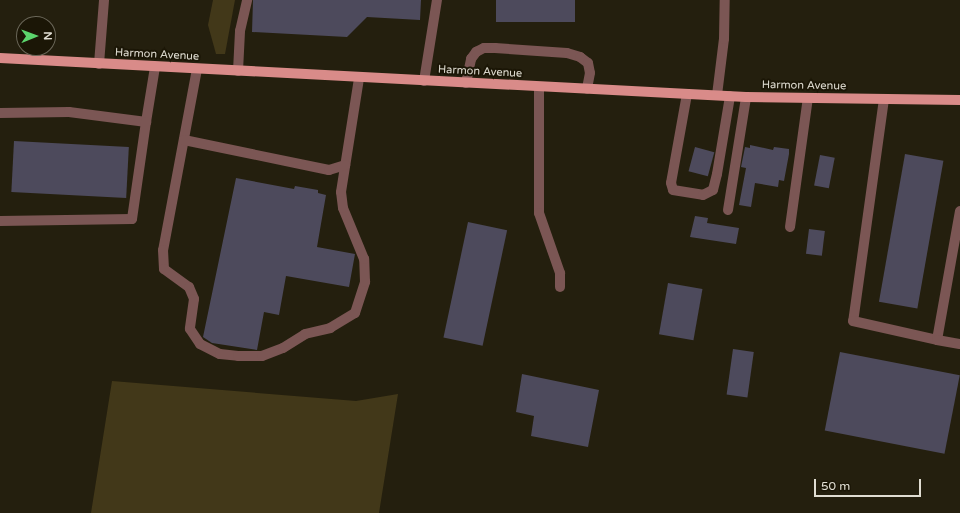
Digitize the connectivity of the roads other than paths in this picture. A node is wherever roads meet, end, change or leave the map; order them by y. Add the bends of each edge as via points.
1 (104, 0) edge
2 (247, 0) edge
3 (437, 0) edge
4 (726, 0) edge
5 (0, 58) edge
6 (99, 64) junction
7 (155, 67) junction
8 (197, 69) junction
9 (238, 71) junction
10 (359, 78) junction
11 (424, 81) junction
12 (466, 83) junction
13 (539, 86) junction
14 (587, 89) junction
15 (687, 94) junction
16 (717, 95) junction
17 (730, 96) junction
18 (746, 97) junction
19 (808, 98) junction
20 (884, 99) junction
21 (960, 100) edge
22 (0, 113) edge
23 (146, 122) junction
24 (184, 140) junction
25 (346, 165) junction
26 (728, 210) dead end
27 (960, 211) edge
28 (0, 221) edge
29 (790, 227) dead end
30 (560, 287) dead end
31 (937, 340) junction
32 (960, 344) edge

1 - 6 lane
2 - 9 lane via 240,30
3 - 11 lane
4 - 16 lane
5 - 6 main road, Harmon Avenue
6 - 7 main road, Harmon Avenue
7 - 8 main road, Harmon Avenue
7 - 23 lane
8 - 9 main road, Harmon Avenue
8 - 24 lane
9 - 10 main road, Harmon Avenue
10 - 11 main road, Harmon Avenue
10 - 25 lane
11 - 12 main road, Harmon Avenue
12 - 13 main road, Harmon Avenue
12 - 14 lane via 471,59 476,52 484,48 495,48 567,53 580,57 588,63 590,73
13 - 14 main road, Harmon Avenue
13 - 30 lane via 539,213 560,273
14 - 15 main road, Harmon Avenue
15 - 16 main road, Harmon Avenue
15 - 17 lane via 671,183 673,190 703,195 713,190
16 - 17 main road, Harmon Avenue
17 - 18 main road, Harmon Avenue
18 - 19 main road, Harmon Avenue
18 - 26 lane
19 - 20 main road, Harmon Avenue
19 - 29 lane
20 - 21 main road, Harmon Avenue
20 - 31 lane via 853,322
22 - 23 lane via 69,112
23 - 28 lane via 132,219
24 - 25 lane via 329,170
24 - 25 lane via 163,250 164,269 189,286 194,299 190,329 200,344 220,354 262,356 284,348 305,334 330,328 355,314 365,282 364,260 343,208 341,192
27 - 31 lane
31 - 32 lane

